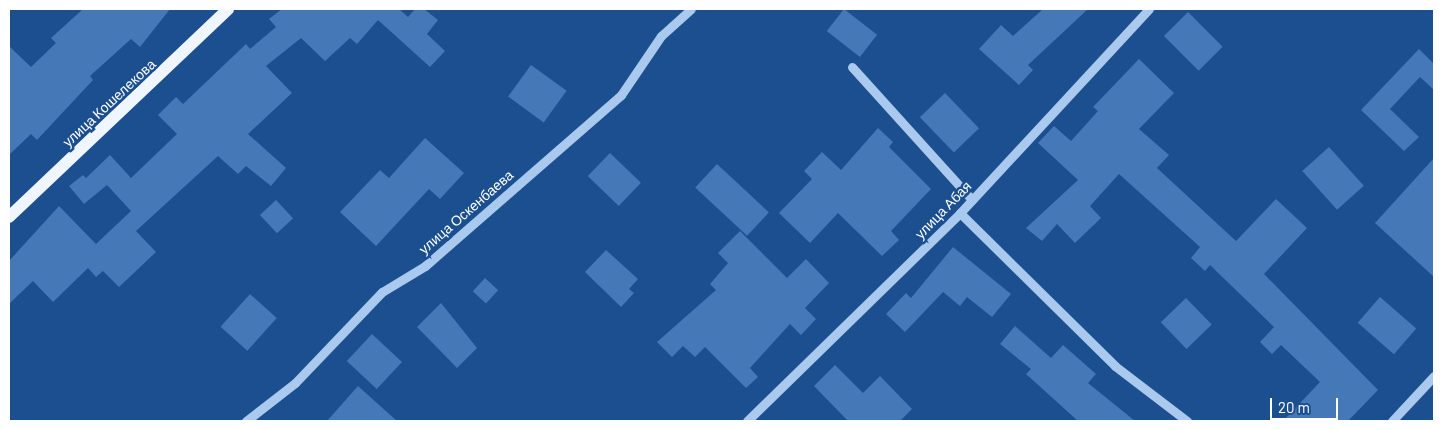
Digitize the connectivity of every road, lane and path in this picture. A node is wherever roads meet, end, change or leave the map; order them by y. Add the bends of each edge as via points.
1 (228, 9) edge
2 (691, 9) edge
3 (1149, 9) edge
4 (852, 67) dead end
5 (972, 200) junction
6 (960, 213) junction
7 (9, 217) edge
8 (1434, 376) edge
9 (246, 421) edge
10 (747, 421) edge
11 (1187, 421) edge
12 (1392, 421) edge

1 - 7 main road, улица Кошелекова
2 - 9 street, улица Оскенбаева via 661,36 621,95 425,266 382,292 295,383
3 - 5 street, улица Абая
4 - 5 street
5 - 6 street, улица Абая
6 - 10 street, улица Абая
6 - 11 street via 1115,366
8 - 12 street

